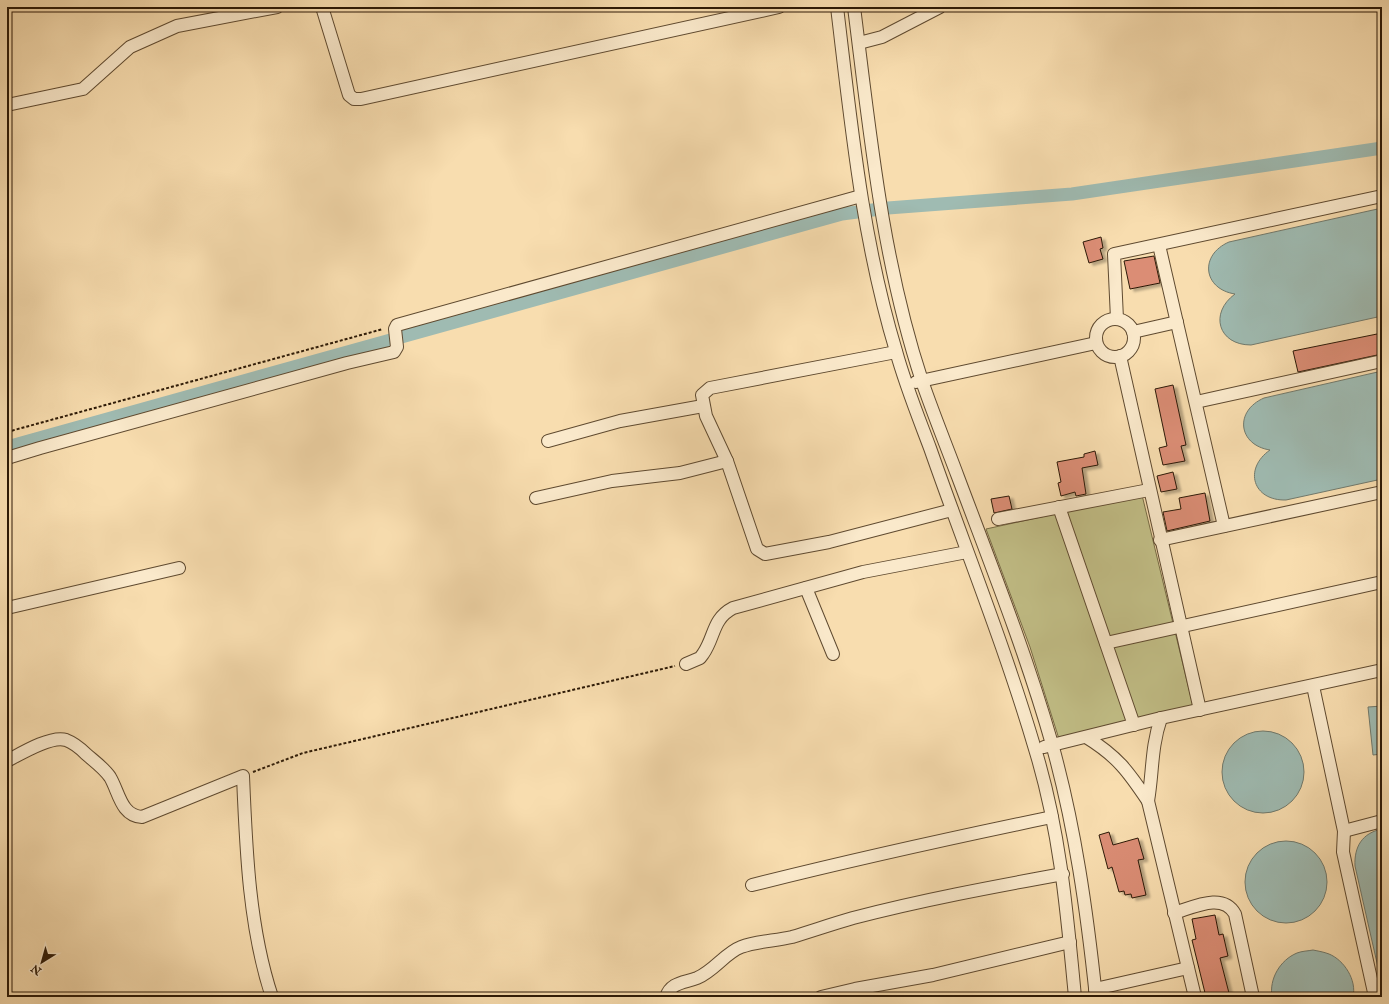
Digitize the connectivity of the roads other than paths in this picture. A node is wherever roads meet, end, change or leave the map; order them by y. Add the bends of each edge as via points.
1 (277, 7) edge
2 (322, 7) edge
3 (779, 7) edge
4 (837, 7) edge
5 (854, 7) edge
6 (940, 7) edge
7 (859, 43) junction
8 (7, 106) edge
9 (861, 196) junction
10 (1382, 196) edge
11 (1159, 245) junction
12 (1117, 319) junction
13 (1177, 322) junction
14 (1133, 332) junction
15 (1096, 343) junction
16 (896, 352) junction
17 (1120, 356) junction
18 (1382, 362) edge
19 (922, 381) junction
20 (907, 384) junction
21 (1196, 402) junction
22 (703, 406) junction
23 (548, 441) dead end
24 (7, 458) edge
25 (727, 461) junction
26 (1149, 490) junction
27 (1382, 492) edge
28 (536, 498) dead end
29 (1059, 507) junction
30 (952, 510) junction
31 (998, 519) dead end
32 (1224, 526) junction
33 (1160, 540) junction
34 (967, 552) junction
35 (179, 568) dead end
36 (1382, 582) edge
37 (806, 588) junction
38 (7, 608) edge
39 (1181, 627) junction
40 (1106, 643) junction
41 (833, 654) dead end
42 (686, 664) road end
43 (1382, 670) edge
44 (1313, 686) junction
45 (1200, 710) junction
46 (1161, 718) junction
47 (1134, 725) junction
48 (1086, 737) junction
49 (1052, 745) junction
50 (1035, 749) junction
51 (7, 761) edge
52 (1148, 802) junction
53 (1052, 817) junction
54 (1382, 821) edge
55 (1344, 831) junction
56 (1062, 874) junction
57 (752, 885) dead end
58 (1174, 913) junction
59 (1070, 942) junction
60 (1188, 968) junction
61 (1095, 993) edge
62 (1073, 996) edge
63 (272, 997) edge
64 (666, 997) edge
65 (821, 997) edge
66 (1195, 997) edge
67 (1253, 997) edge
68 (1375, 997) edge

1 - 8 street via 177,26 130,47 83,90
2 - 3 street via 350,95 354,99
4 - 9 street
5 - 7 street
6 - 7 street via 882,37
7 - 19 street via 885,235 904,319
9 - 16 street via 872,258
9 - 24 street via 397,334 394,352
10 - 11 street
11 - 12 street via 1114,254
11 - 13 street
12 - 14 street via 1124,322
12 - 15 street via 1103,323 1096,336
13 - 14 street
13 - 21 street
14 - 17 street via 1131,348
15 - 17 street via 1105,354 1112,357
15 - 19 street
16 - 20 street
16 - 22 street via 710,388 702,395
17 - 26 street
18 - 21 street
19 - 20 street
19 - 49 street via 1024,655
20 - 30 street
21 - 32 street
22 - 23 street via 620,421
22 - 25 street
25 - 28 street via 680,473 612,481
25 - 30 street via 757,549 765,554 829,542
26 - 29 street
26 - 33 street
27 - 32 street
29 - 31 street
29 - 40 street
30 - 34 street
32 - 33 street
33 - 39 street
34 - 37 street via 863,572
34 - 50 street
35 - 38 street
36 - 39 street
37 - 41 street
37 - 42 street via 733,608 724,613 717,621 703,654
39 - 40 street
39 - 45 street
40 - 47 street
43 - 44 street
44 - 45 street
44 - 55 street
45 - 46 street
46 - 47 street
46 - 52 street via 1152,750
47 - 48 street
48 - 49 street
48 - 52 street via 1107,750 1121,764
49 - 50 street
49 - 61 street via 1079,873
50 - 53 street
51 - 63 street via 26,750 55,740 64,739 74,743 110,777 128,812 142,818 243,776 246,863 264,969
52 - 58 street
53 - 56 street
53 - 57 street via 863,857
54 - 55 street
55 - 68 street via 1343,852
56 - 59 street
56 - 64 street via 966,891 853,918 790,937 744,946 734,950 711,970 697,978 670,988
58 - 60 street
58 - 67 street via 1212,902 1222,902 1231,907 1235,914
59 - 62 street
59 - 65 street via 933,975 855,988
60 - 61 street
60 - 66 street

